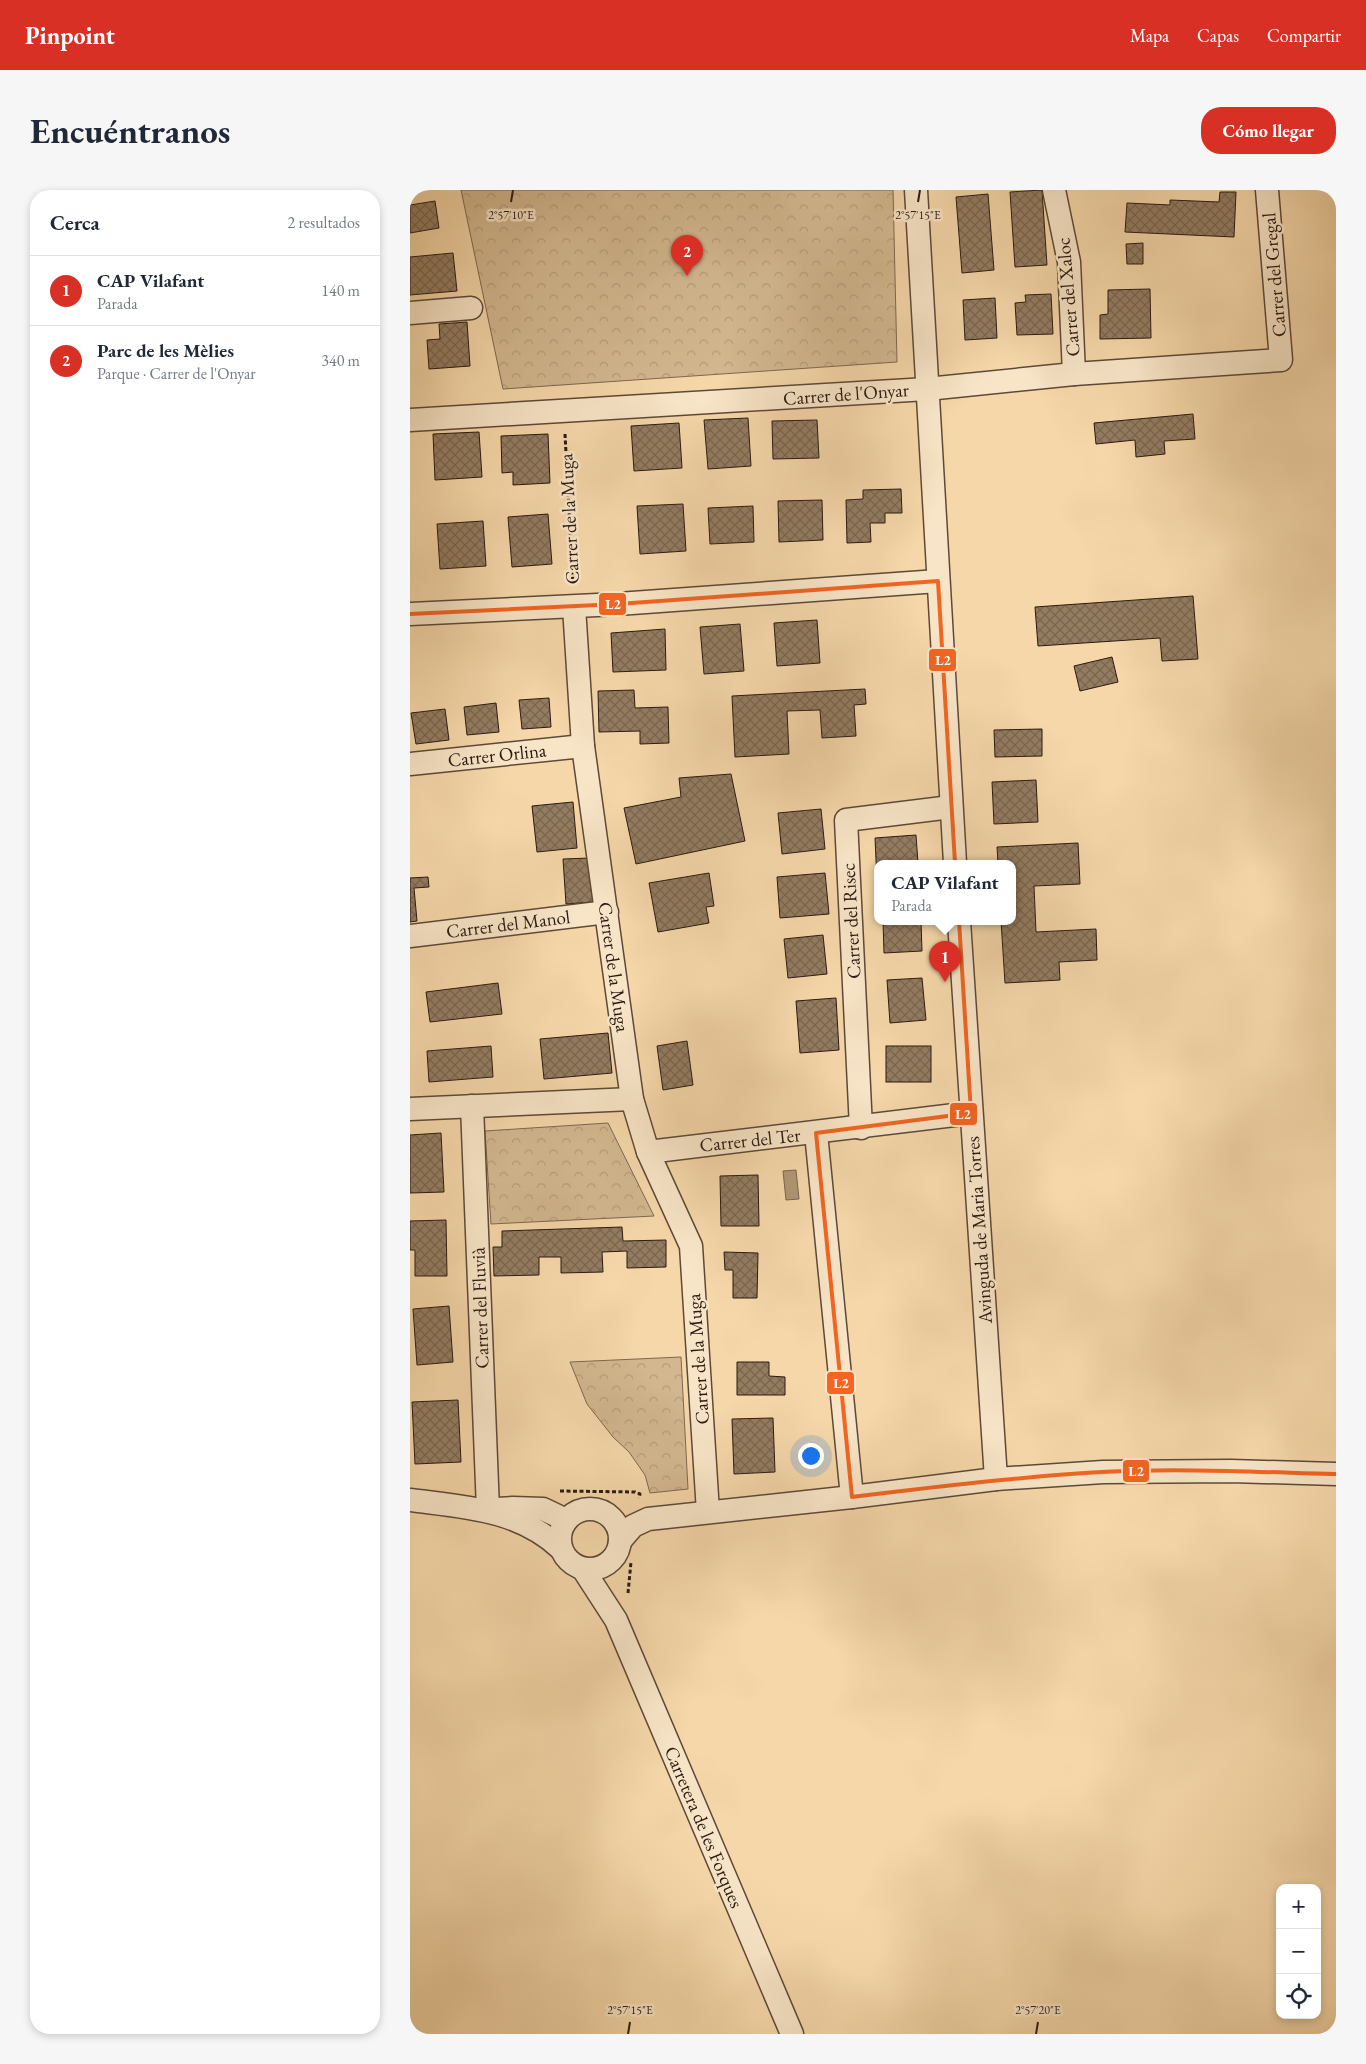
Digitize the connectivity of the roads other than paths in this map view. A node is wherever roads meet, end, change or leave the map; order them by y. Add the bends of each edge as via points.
1 (916, 190) edge
2 (1054, 190) edge
3 (1267, 190) edge
4 (471, 308) dead end
5 (410, 313) edge
6 (1281, 360) joint
7 (1074, 374) junction
8 (927, 389) junction
9 (410, 420) edge
10 (938, 582) junction
11 (574, 607) junction
12 (410, 614) edge
13 (583, 746) junction
14 (410, 764) edge
15 (951, 807) junction
16 (955, 860) edge
17 (606, 912) junction
18 (958, 925) edge
19 (410, 936) edge
20 (632, 1099) junction
21 (472, 1106) junction
22 (410, 1109) edge
23 (971, 1113) junction
24 (861, 1128) junction
25 (816, 1133) junction
26 (648, 1152) junction
27 (1336, 1474) edge
28 (996, 1479) junction
29 (852, 1497) junction
30 (410, 1500) edge
31 (488, 1510) junction
32 (708, 1512) junction
33 (611, 1517) junction
34 (648, 1519) junction
35 (566, 1520) junction
36 (560, 1548) junction
37 (617, 1549) junction
38 (583, 1569) junction
39 (616, 1620) junction
40 (792, 2034) edge

1 - 8 street
2 - 7 street, Carrer del Xaloc via 1068,262
3 - 6 street, Carrer del Gregal
4 - 5 street
6 - 7 street, Carrer de l'Onyar
7 - 8 street, Carrer de l'Onyar
8 - 9 street, Carrer de l'Onyar
8 - 10 street
10 - 11 street
10 - 15 street
11 - 12 street
11 - 13 street, Carrer de la Muga
13 - 14 street, Carrer Orlina
13 - 17 street, Carrer de la Muga
15 - 16 street
15 - 24 street, Carrer del Risec via 846,820
17 - 19 street, Carrer del Manol
17 - 20 street, Carrer de la Muga
18 - 23 street, Avinguda de Maria Torres
20 - 21 street
20 - 26 street, Carrer de la Muga
21 - 22 street
21 - 31 street, Carrer del Fluvià
23 - 24 street, Carrer del Ter
23 - 28 street, Avinguda de Maria Torres
24 - 25 street, Carrer del Ter
25 - 26 street, Carrer del Ter
25 - 29 street
26 - 32 street, Carrer de la Muga via 690,1246
27 - 28 street via 1103,1472
28 - 29 street
29 - 32 street
30 - 31 street
31 - 35 street via 543,1509
31 - 36 street via 532,1527
32 - 34 street
33 - 34 street via 630,1511
33 - 35 street via 599,1510 579,1510
33 - 37 street via 618,1527
34 - 37 street via 633,1526
35 - 36 street via 559,1533
36 - 38 street via 567,1560
37 - 38 street via 600,1568
37 - 39 street, Carretera de les Forques via 610,1573
38 - 39 street, Carretera de les Forques
39 - 40 street, Carretera de les Forques

